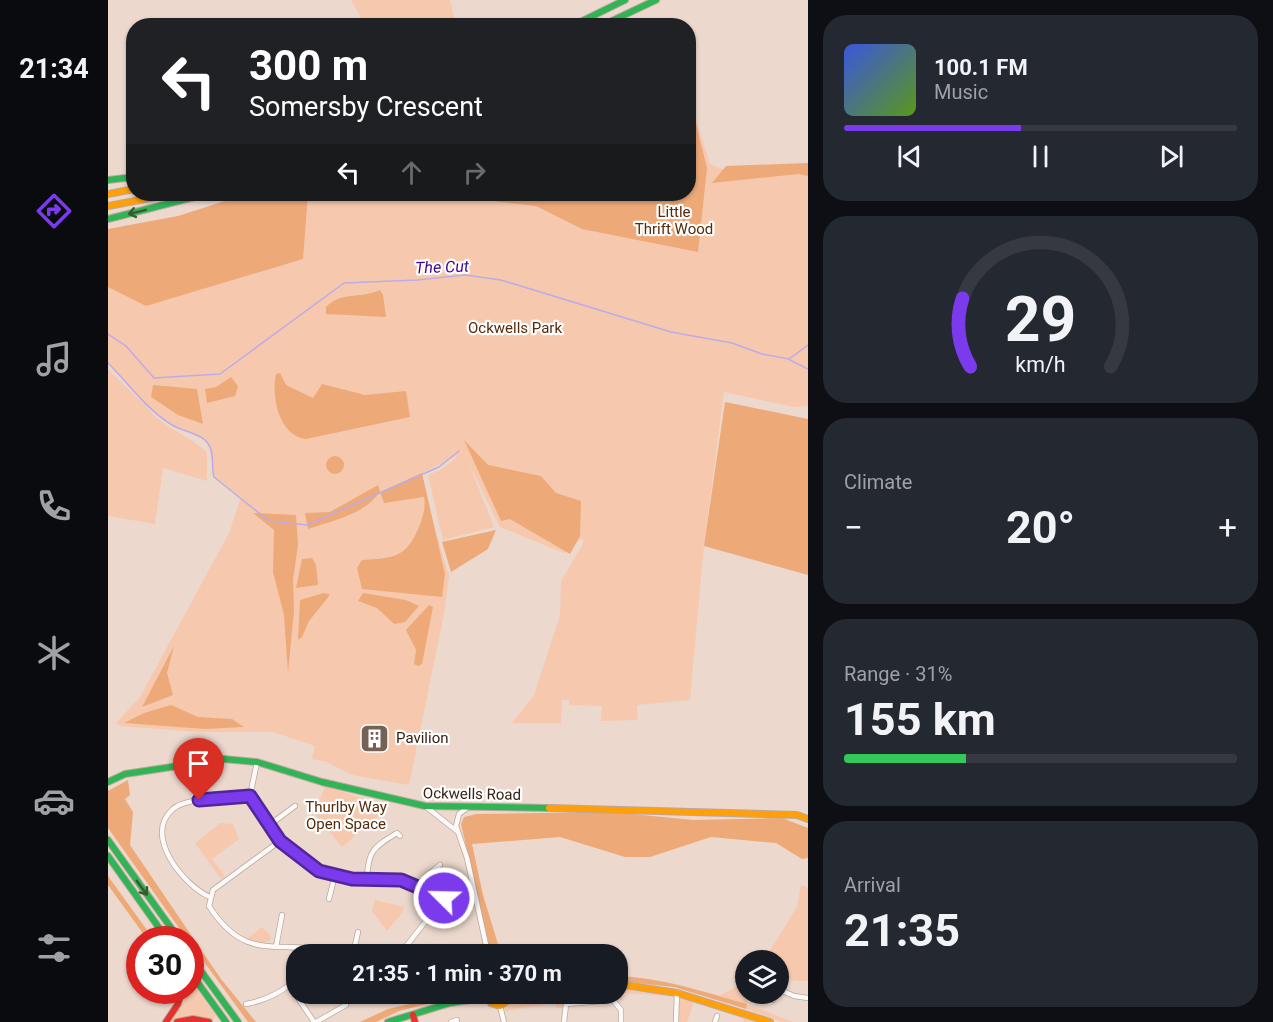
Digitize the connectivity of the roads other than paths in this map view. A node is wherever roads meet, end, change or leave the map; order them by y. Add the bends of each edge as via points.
1 (625, 0) edge
2 (656, 0) edge
3 (588, 18) edge
4 (618, 18) edge
5 (126, 178) edge
6 (108, 180) edge
7 (126, 191) edge
8 (108, 194) edge
9 (135, 201) edge
10 (179, 201) edge
11 (108, 206) edge
12 (108, 219) edge
13 (257, 762) junction
14 (108, 782) edge
15 (250, 796) junction
16 (295, 806) dead end
17 (425, 806) junction
18 (467, 808) junction
19 (808, 819) edge
20 (268, 826) junction
21 (458, 832) junction
22 (400, 836) dead end
23 (108, 840) edge
24 (280, 841) junction
25 (108, 856) edge
26 (440, 865) dead end
27 (335, 875) junction
28 (368, 879) junction
29 (421, 887) junction
30 (210, 897) junction
31 (444, 898) junction
32 (329, 899) dead end
33 (476, 900) junction
34 (282, 915) dead end
35 (157, 926) edge
36 (170, 926) edge
37 (358, 932) dead end
38 (355, 944) edge
39 (410, 944) edge
40 (486, 944) edge
41 (276, 947) junction
42 (286, 948) edge
43 (204, 975) edge
44 (628, 985) edge
45 (286, 988) edge
46 (204, 991) edge
47 (677, 991) junction
48 (789, 994) edge
49 (808, 998) edge
50 (178, 1004) edge
51 (246, 1004) dead end
52 (302, 1004) edge
53 (448, 1004) edge
54 (494, 1004) edge
55 (503, 1004) edge
56 (346, 1005) dead end
57 (500, 1006) junction
58 (414, 1019) edge
59 (458, 1020) dead end
60 (166, 1022) edge
61 (177, 1022) edge
62 (209, 1022) edge
63 (226, 1022) edge
64 (238, 1022) edge
65 (315, 1022) edge
66 (388, 1022) edge
67 (451, 1022) edge
68 (504, 1022) edge
69 (564, 1022) edge
70 (621, 1022) edge
71 (676, 1022) edge
72 (770, 1022) edge

1 - 3 main road
2 - 4 main road
5 - 6 main road
7 - 8 main road
9 - 11 main road
10 -> 12 main road
13 - 14 main road, Ockwells Road via 224,759 181,764 125,774
13 - 15 street
13 - 17 main road, Ockwells Road
15 - 20 street
15 - 30 street via 199,800 173,807 163,821 161,834 168,855 196,891
16 - 20 street
17 - 18 main road, Ockwells Road
17 - 21 street
18 - 19 main road, Ockwells Road via 644,808 797,815
18 - 21 street via 459,814
20 - 24 street
21 - 33 street
22 - 28 street via 397,832 373,849
23 -> 36 main road
24 - 27 street via 310,865
24 - 30 street via 213,890
25 - 35 main road
26 - 29 street via 425,877
27 - 28 street
27 - 32 street
28 - 29 street via 401,880
29 - 31 street
30 - 41 street via 210,906 219,921 238,938
31 - 33 street
31 - 39 street
33 - 40 street
34 - 41 street
37 - 38 street
41 - 42 street
43 - 64 main road
44 - 47 main road
45 - 51 street
46 - 63 main road
47 - 71 street
47 - 72 main road
48 - 49 street
50 - 60 main road
52 - 65 street
53 - 58 main road
54 - 57 main road
55 - 57 main road
56 - 65 street
57 - 68 street
58 - 66 main road
59 - 67 street
61 - 62 main road
69 - 70 street via 566,1004 613,1000 621,1010

